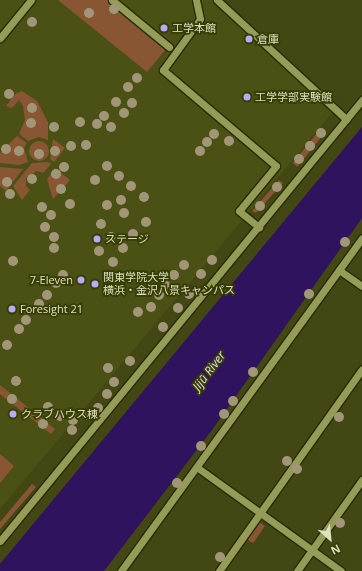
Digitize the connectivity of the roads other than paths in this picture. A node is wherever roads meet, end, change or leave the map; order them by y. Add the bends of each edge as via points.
1 (31, 0) edge
2 (112, 0) edge
3 (196, 0) edge
4 (217, 0) edge
5 (0, 38) edge
6 (169, 47) dead end
7 (362, 100) edge
8 (346, 119) junction
9 (259, 226) junction
10 (362, 238) edge
11 (339, 270) junction
12 (362, 286) edge
13 (362, 369) edge
14 (198, 468) junction
15 (362, 480) edge
16 (260, 514) junction
17 (0, 541) edge
18 (312, 550) junction
19 (121, 571) edge
20 (219, 571) edge
21 (297, 571) edge
22 (341, 571) edge

1 - 5 street
2 - 6 street
3 - 9 street via 200,19 163,70 276,166 238,211
4 - 8 street
7 - 8 street
8 - 9 street
9 - 17 street
10 - 11 street
11 - 12 street
11 - 14 street
13 - 16 street
14 - 16 street
14 - 19 street
15 - 18 street
16 - 18 street
16 - 20 street
18 - 21 street
18 - 22 street

